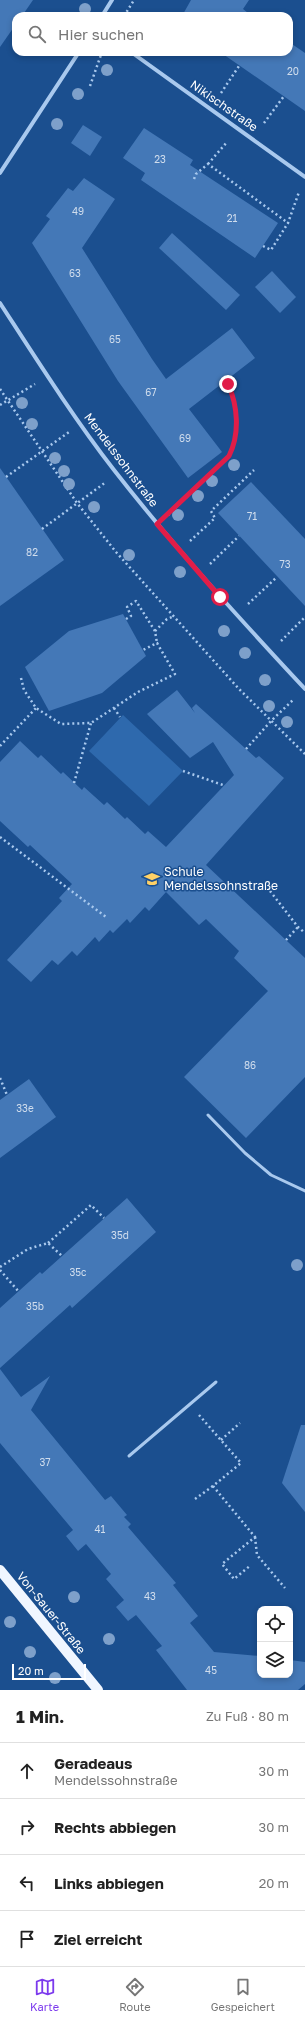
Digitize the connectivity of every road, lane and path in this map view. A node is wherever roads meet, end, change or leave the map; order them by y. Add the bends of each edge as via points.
1 (112, 0) edge
2 (134, 0) edge
3 (104, 12) edge
4 (126, 12) edge
5 (76, 56) edge
6 (101, 56) edge
7 (137, 56) edge
8 (239, 66) dead end
9 (90, 86) dead end
10 (221, 93) dead end
11 (284, 96) dead end
12 (264, 123) dead end
13 (227, 142) dead end
14 (208, 164) junction
15 (0, 173) edge
16 (305, 176) edge
17 (194, 179) dead end
18 (299, 192) dead end
19 (288, 223) junction
20 (263, 246) dead end
21 (0, 303) edge
22 (48, 376) junction
23 (226, 380) dead end
24 (0, 389) edge
25 (8, 400) junction
26 (0, 405) edge
27 (80, 425) junction
28 (42, 452) junction
29 (254, 470) dead end
30 (118, 474) junction
31 (6, 478) dead end
32 (77, 503) junction
33 (157, 524) junction
34 (42, 529) dead end
35 (239, 536) dead end
36 (190, 542) dead end
37 (209, 565) dead end
38 (277, 577) dead end
39 (246, 606) dead end
40 (172, 617) junction
41 (305, 617) edge
42 (126, 619) dead end
43 (156, 631) junction
44 (281, 641) dead end
45 (157, 643) junction
46 (143, 650) dead end
47 (21, 678) dead end
48 (305, 688) edge
49 (36, 708) junction
50 (114, 708) junction
51 (120, 717) dead end
52 (271, 721) junction
53 (91, 723) junction
54 (0, 746) edge
55 (246, 749) dead end
56 (305, 754) edge
57 (183, 771) dead end
58 (74, 783) dead end
59 (224, 785) dead end
60 (0, 837) edge
61 (270, 891) dead end
62 (106, 917) dead end
63 (298, 927) junction
64 (305, 933) edge
65 (286, 940) dead end
66 (0, 1078) edge
67 (8, 1095) dead end
68 (208, 1115) dead end
69 (305, 1191) edge
70 (104, 1218) dead end
71 (48, 1243) junction
72 (62, 1256) dead end
73 (0, 1269) edge
74 (18, 1292) dead end
75 (216, 1382) dead end
76 (197, 1412) dead end
77 (240, 1423) dead end
78 (221, 1440) junction
79 (129, 1456) dead end
80 (213, 1486) junction
81 (195, 1499) dead end
82 (255, 1537) junction
83 (251, 1565) dead end
84 (0, 1570) edge
85 (285, 1588) dead end
86 (98, 1690) edge

1 - 3 street
2 - 4 path
5 - 15 street
6 - 9 path
7 - 16 street, Nikischstraße
8 - 10 path
11 - 12 path
13 - 14 path
14 - 17 path
14 - 19 path
18 - 19 path
19 - 20 path via 271,250
21 - 22 street, Mendelssohnstraße
22 - 25 path
22 - 27 street, Mendelssohnstraße
23 - 33 path via 236,408 234,446 229,456
24 - 25 path
25 - 26 path
25 - 28 path
27 - 28 path
27 - 30 street, Mendelssohnstraße
28 - 31 path
28 - 32 path
29 - 36 path via 211,511 215,518
30 - 32 path
30 - 33 street, Mendelssohnstraße
32 - 34 path
32 - 40 path
33 - 48 street, Mendelssohnstraße via 220,597
35 - 37 path
38 - 39 path
40 - 43 path
40 - 52 path
41 - 44 path
42 - 43 path via 131,616 127,607 136,600
43 - 45 path
45 - 46 path
45 - 50 path via 175,674 138,692
47 - 49 path via 24,690
48 - 52 path
49 - 53 path via 61,724
49 - 54 path
50 - 51 path
50 - 53 path
52 - 55 path
52 - 56 path
53 - 58 path
57 - 59 path
60 - 62 path
61 - 63 path
63 - 64 path
63 - 65 path
66 - 67 path
68 - 69 lane via 271,1175
70 - 71 path via 91,1205
71 - 72 path
71 - 73 path via 28,1249
73 - 74 path
75 - 79 lane
76 - 78 path
77 - 78 path
78 - 80 path via 241,1463
80 - 81 path
80 - 82 path
82 - 83 path via 222,1564 234,1579
82 - 85 path via 256,1555
84 - 86 main road, Von-Sauer-Straße

